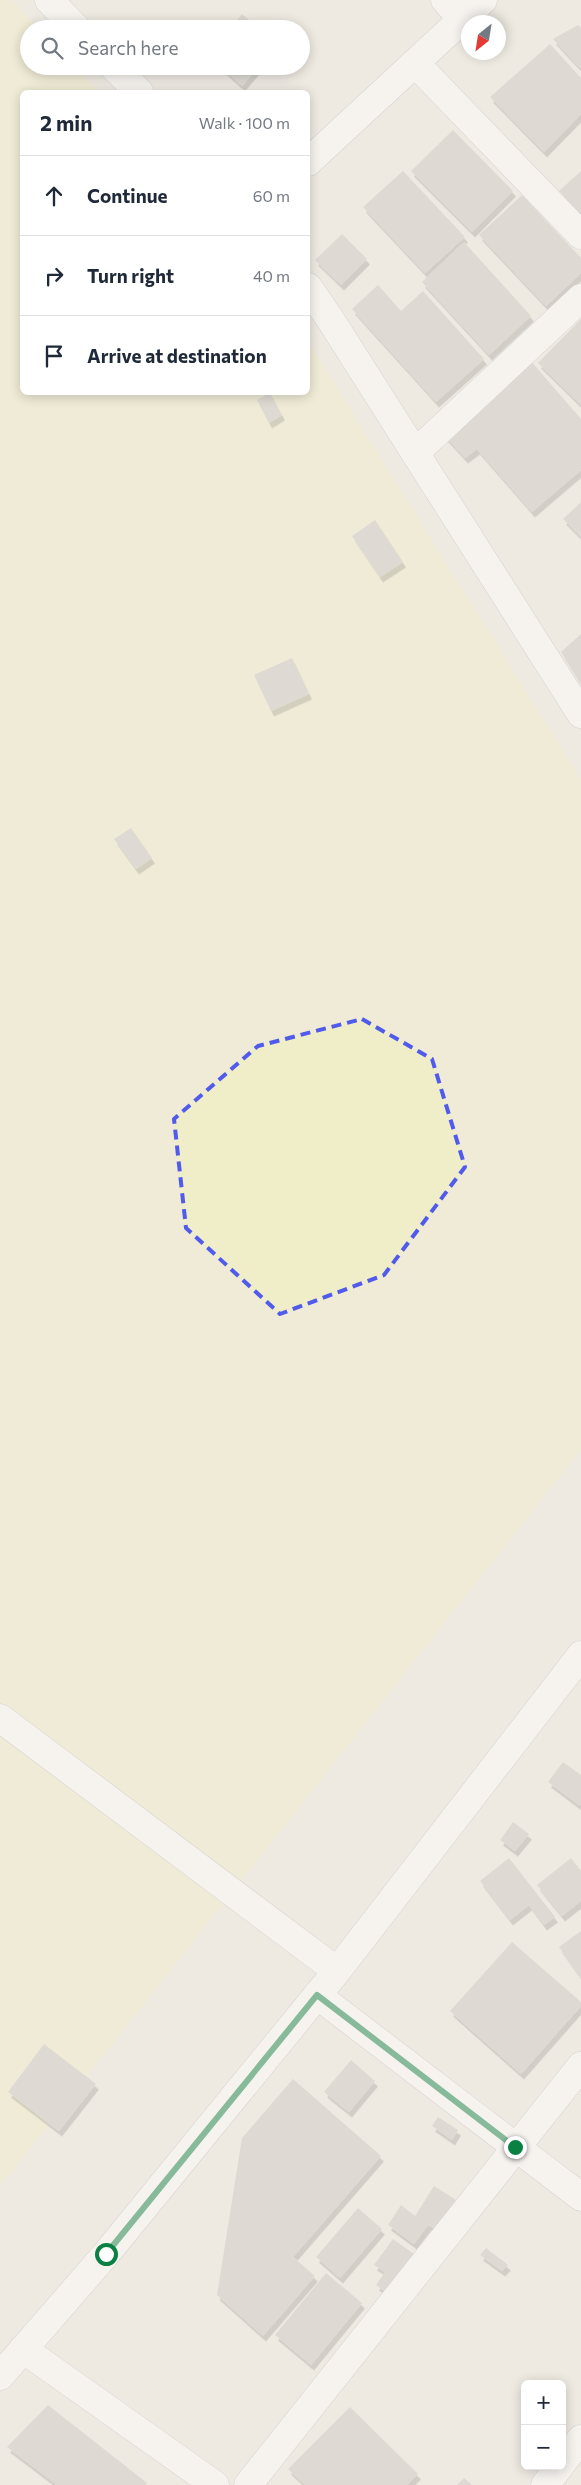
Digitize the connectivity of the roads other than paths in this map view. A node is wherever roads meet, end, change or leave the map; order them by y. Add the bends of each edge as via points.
1 (49, 0) edge
2 (483, 0) edge
3 (453, 10) edge
4 (68, 20) edge
5 (415, 63) junction
6 (122, 75) edge
7 (137, 90) edge
8 (310, 160) edge
9 (581, 235) edge
10 (310, 290) edge
11 (581, 298) edge
12 (415, 454) junction
13 (581, 714) edge
14 (579, 1662) edge
15 (0, 1718) edge
16 (337, 1971) junction
17 (317, 1995) junction
18 (581, 2066) edge
19 (515, 2147) junction
20 (581, 2197) edge
21 (23, 2348) junction
22 (0, 2376) edge
23 (581, 2439) edge
24 (566, 2458) edge
25 (215, 2485) edge
26 (248, 2485) edge

1 - 4 street
2 - 3 street
3 - 5 street
5 - 8 street
5 - 9 street
6 - 7 street
10 - 12 street
11 - 12 street
12 - 13 street
14 - 16 street
15 - 16 street
16 - 17 street
17 - 19 street
17 - 21 street via 106,2254
18 - 19 street
19 - 20 street
19 - 26 street
21 - 22 street
21 - 25 street
23 - 24 street

